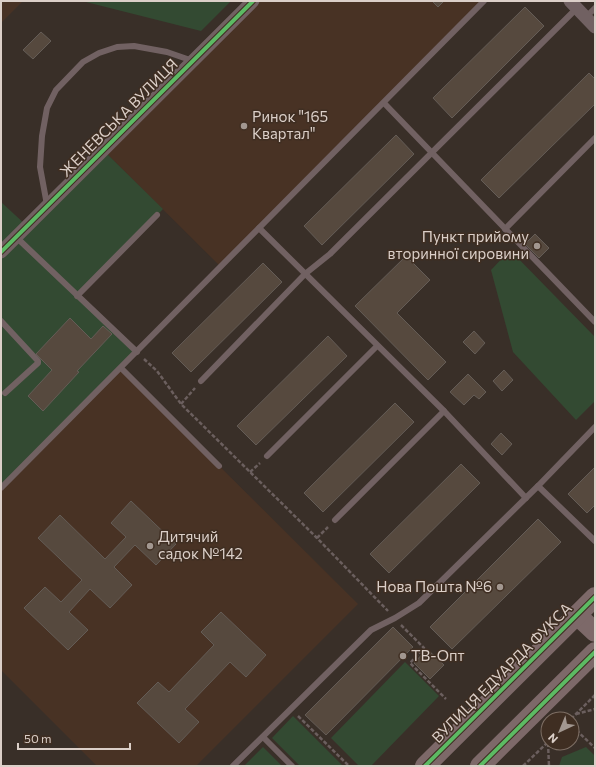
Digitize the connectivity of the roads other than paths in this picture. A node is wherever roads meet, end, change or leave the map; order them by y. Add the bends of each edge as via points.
1 (253, 1) edge
2 (484, 1) edge
3 (595, 8) edge
4 (577, 9) edge
5 (595, 27) edge
6 (193, 61) junction
7 (384, 102) junction
8 (595, 138) edge
9 (432, 152) junction
10 (48, 206) junction
11 (157, 215) dead end
12 (259, 228) junction
13 (505, 229) junction
14 (16, 237) junction
15 (1, 252) edge
16 (305, 274) junction
17 (77, 296) junction
18 (1, 321) edge
19 (595, 322) edge
20 (377, 346) junction
21 (137, 352) junction
22 (121, 368) junction
23 (201, 381) road end
24 (5, 393) dead end
25 (444, 411) junction
26 (595, 427) edge
27 (267, 456) dead end
28 (219, 466) dead end
29 (538, 486) junction
30 (1, 488) edge
31 (526, 498) junction
32 (335, 520) road end
33 (595, 541) edge
34 (595, 598) edge
35 (578, 615) junction
36 (595, 632) edge
37 (595, 652) edge
38 (263, 737) junction
39 (233, 766) edge
40 (292, 766) edge
41 (425, 766) edge
42 (480, 766) edge

1 - 6 street, ЖЕНЕВСЬКА ВУЛИЦЯ
2 - 7 lane
3 - 4 lane
4 - 5 street
4 - 9 lane
6 - 10 street, ЖЕНЕВСЬКА ВУЛИЦЯ
6 - 10 lane via 167,52 134,46 117,47 83,62 56,90 47,108 40,167
7 - 9 lane
7 - 12 lane
8 - 13 lane
9 - 13 lane
9 - 16 lane via 330,254
10 - 14 street, ЖЕНЕВСЬКА ВУЛИЦЯ
11 - 17 lane
12 - 16 lane
12 - 21 lane
13 - 19 lane
14 - 15 street, ЖЕНЕВСЬКА ВУЛИЦЯ
14 - 17 lane
16 - 20 lane
16 - 23 lane
17 - 21 lane
18 - 24 lane via 38,361
20 - 25 lane
20 - 27 lane
21 - 22 lane
22 - 28 lane
22 - 30 lane
25 - 31 lane
25 - 32 lane
26 - 29 lane
29 - 31 lane
29 - 33 lane
31 - 38 lane via 419,603 371,630
34 - 35 main road, ВУЛИЦЯ ЕДУАРДА ФУКСА
35 - 36 main road
35 - 41 main road, ВУЛИЦЯ ЕДУАРДА ФУКСА
37 - 42 main road
38 - 39 lane
38 - 40 lane

